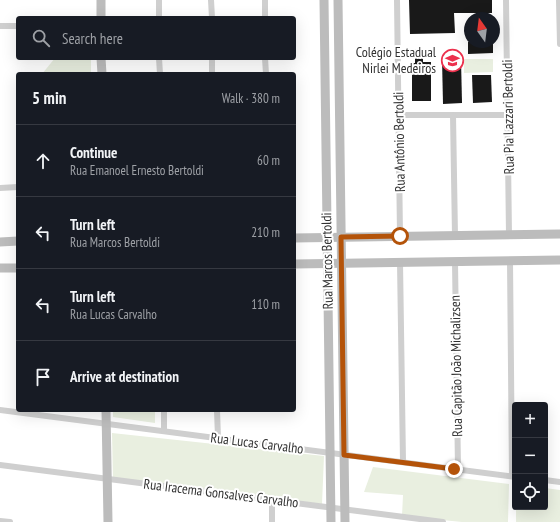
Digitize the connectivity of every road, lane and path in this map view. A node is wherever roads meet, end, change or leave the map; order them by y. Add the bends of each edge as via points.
1 (100, 0) edge
2 (159, 0) edge
3 (211, 0) edge
4 (265, 0) edge
5 (324, 0) edge
6 (338, 0) edge
7 (397, 0) edge
8 (506, 0) edge
9 (559, 0) edge
10 (101, 16) edge
11 (159, 16) edge
12 (212, 16) edge
13 (265, 16) edge
14 (0, 26) edge
15 (16, 26) edge
16 (560, 44) edge
17 (101, 60) edge
18 (159, 60) edge
19 (212, 60) edge
20 (266, 60) edge
21 (102, 72) edge
22 (160, 72) edge
23 (212, 72) edge
24 (266, 72) edge
25 (398, 115) junction
26 (453, 115) junction
27 (508, 115) junction
28 (16, 187) edge
29 (0, 188) edge
30 (560, 234) edge
31 (509, 235) junction
32 (400, 236) junction
33 (455, 236) junction
34 (327, 237) junction
35 (341, 237) junction
36 (296, 238) edge
37 (0, 242) edge
38 (16, 242) edge
39 (560, 260) edge
40 (510, 261) junction
41 (400, 262) junction
42 (455, 262) junction
43 (341, 263) junction
44 (296, 264) edge
45 (328, 264) junction
46 (0, 268) edge
47 (16, 268) edge
48 (0, 410) edge
49 (16, 411) edge
50 (32, 412) edge
51 (106, 412) edge
52 (164, 412) edge
53 (217, 412) edge
54 (48, 413) edge
55 (106, 424) junction
56 (164, 431) junction
57 (218, 438) junction
58 (330, 453) junction
59 (344, 455) junction
60 (403, 462) junction
61 (0, 465) edge
62 (458, 469) junction
63 (514, 474) edge
64 (512, 476) edge
65 (107, 479) junction
66 (548, 480) edge
67 (560, 482) edge
68 (272, 500) junction
69 (331, 508) junction
70 (345, 509) junction
71 (404, 520) edge
72 (0, 521) edge
73 (10, 522) edge
74 (108, 522) edge
75 (272, 522) edge
76 (331, 522) edge
77 (345, 522) edge
78 (443, 522) edge

1 - 10 street
2 - 11 street
3 - 12 street
4 - 13 street
5 - 34 street, Rua Marcos Bertoldi
6 - 35 street, Rua Marcos Bertoldi
7 - 25 street, Rua Antônio Bertoldi
8 - 27 street, Rua Pia Lazzari Bertoldi
9 - 16 street
14 - 15 street
17 - 21 street
18 - 22 street
19 - 23 street
20 - 24 street
25 - 26 street
25 - 32 street, Rua Antônio Bertoldi
26 - 27 street
26 - 33 street
27 - 31 street, Rua Pia Lazzari Bertoldi
28 - 29 street
30 - 31 street
31 - 33 street
32 - 33 street
32 - 35 street
34 - 35 street
34 - 36 street
34 - 45 street, Rua Marcos Bertoldi
35 - 43 street, Rua Marcos Bertoldi
37 - 38 street
39 - 40 street
40 - 42 street
40 - 63 street
41 - 42 street
41 - 43 street
41 - 60 street
42 - 62 street, Rua Capitão João Michalizsen
43 - 45 street
43 - 59 street, Rua Marcos Bertoldi
44 - 45 street
45 - 58 street, Rua Marcos Bertoldi
46 - 47 street
48 - 49 street, Rua Lucas Carvalho
50 - 54 street, Rua Lucas Carvalho
51 - 55 street
52 - 56 street
53 - 57 street
54 - 55 street, Rua Lucas Carvalho
55 - 56 street, Rua Lucas Carvalho
55 - 65 street
56 - 57 street, Rua Lucas Carvalho
57 - 58 street, Rua Lucas Carvalho
58 - 59 street, Rua Lucas Carvalho
58 - 69 street, Rua Marcos Bertoldi
59 - 60 street, Rua Lucas Carvalho
59 - 70 street, Rua Marcos Bertoldi
60 - 62 street, Rua Lucas Carvalho
61 - 65 street, Rua Iracema Gonsalves Carvalho
62 - 64 street, Rua Lucas Carvalho
65 - 68 street, Rua Iracema Gonsalves Carvalho
65 - 74 street
66 - 67 street
68 - 69 street, Rua Iracema Gonsalves Carvalho
68 - 75 street
69 - 70 street, Rua Iracema Gonsalves Carvalho
69 - 76 street, Rua Marcos Bertoldi
70 - 71 street, Rua Iracema Gonsalves Carvalho
70 - 77 street, Rua Marcos Bertoldi
71 - 78 street, Rua Iracema Gonsalves Carvalho
72 - 73 street

